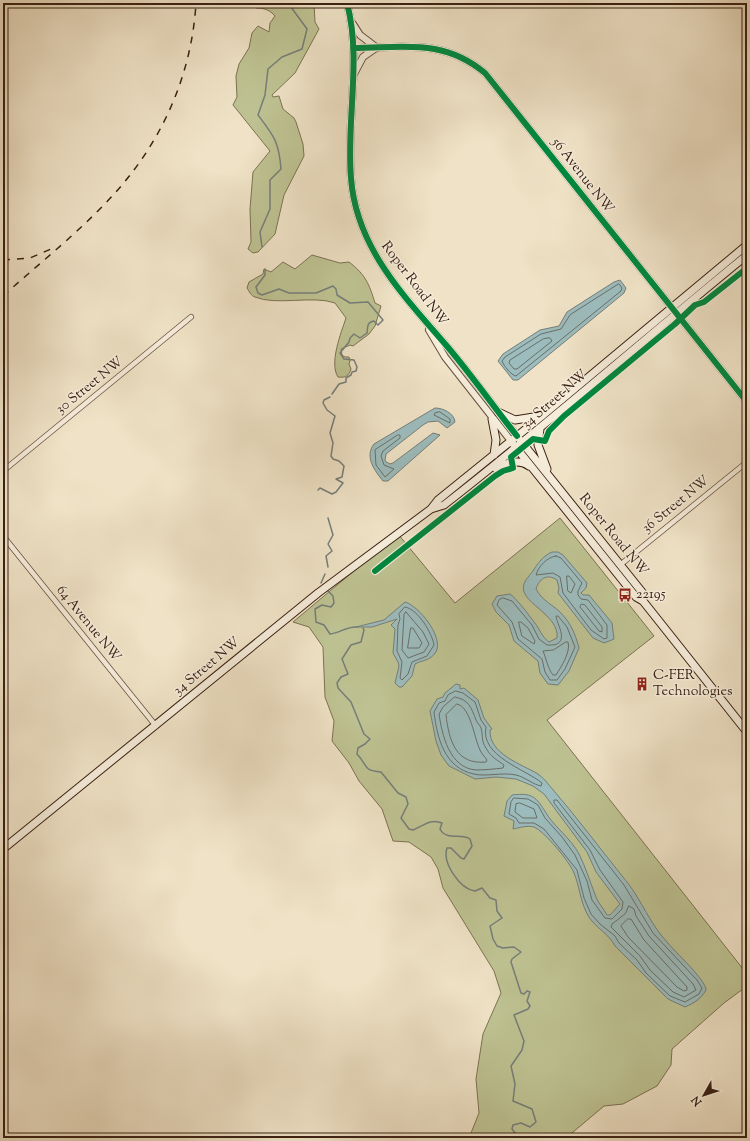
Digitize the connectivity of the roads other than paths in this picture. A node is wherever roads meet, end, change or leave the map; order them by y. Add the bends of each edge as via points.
1 (347, 3) edge
2 (351, 19) junction
3 (353, 48) junction
4 (378, 48) junction
5 (352, 77) junction
6 (747, 245) edge
7 (747, 255) edge
8 (671, 307) junction
9 (676, 313) junction
10 (191, 317) dead end
11 (422, 318) junction
12 (747, 402) edge
13 (498, 412) junction
14 (542, 416) junction
15 (492, 418) junction
16 (540, 429) junction
17 (517, 436) junction
18 (511, 441) junction
19 (523, 443) junction
20 (516, 448) junction
21 (494, 454) junction
22 (747, 462) edge
23 (532, 468) junction
24 (3, 471) edge
25 (475, 481) junction
26 (556, 485) junction
27 (431, 509) junction
28 (3, 536) edge
29 (620, 565) junction
30 (643, 601) junction
31 (156, 726) junction
32 (747, 732) edge
33 (3, 849) edge
34 (3, 1130) edge
35 (9, 1138) edge

1 - 2 street, Roper Road NW
2 - 3 street, Roper Road NW
2 - 4 street via 360,35
3 - 4 street, 56 Avenue NW
3 - 5 street, Roper Road NW
4 - 5 street via 363,57
4 - 8 street, 56 Avenue NW via 417,47 444,50 462,57 484,73
5 - 11 street, Roper Road NW via 350,166 358,217 377,259
6 - 8 main road, 34 Street NW
7 - 9 main road, 34 Street NW
8 - 9 street, 56 Avenue NW
8 - 14 main road, 34 Street NW
9 - 12 street, 56 Avenue NW
9 - 16 main road, 34 Street NW
10 - 24 street, 30 Street NW
11 - 13 street, Roper Road NW
11 - 15 street, Roper Road NW via 445,357
13 - 14 main road via 515,420
13 - 17 street, Roper Road NW
14 - 17 main road, 34 Street NW
15 - 18 street, Roper Road NW
15 - 21 main road via 496,440
16 - 19 main road, 34 Street NW
16 - 26 main road via 537,439 539,451
17 - 18 main road, 34 Street NW
17 - 19 main road, Roper Road NW
18 - 20 main road, Roper Road NW
18 - 21 main road, 34 Street NW
19 - 20 main road, 34 Street NW
19 - 26 main road, Roper Road NW
20 - 23 main road, Roper Road NW
20 - 25 main road, 34 Street NW
21 - 27 main road, 34 Street NW via 438,500
22 - 29 street, 36 Street NW
23 - 25 main road via 523,462 508,463
23 - 30 main road, Roper Road NW via 636,597
25 - 27 main road, 34 Street NW via 444,505
26 - 29 main road, Roper Road NW
27 - 31 main road, 34 Street NW via 324,589
28 - 31 street, 64 Avenue NW
29 - 30 main road, Roper Road NW via 642,592
30 - 32 main road, Roper Road NW
31 - 33 main road, 34 Street NW
34 - 35 street

